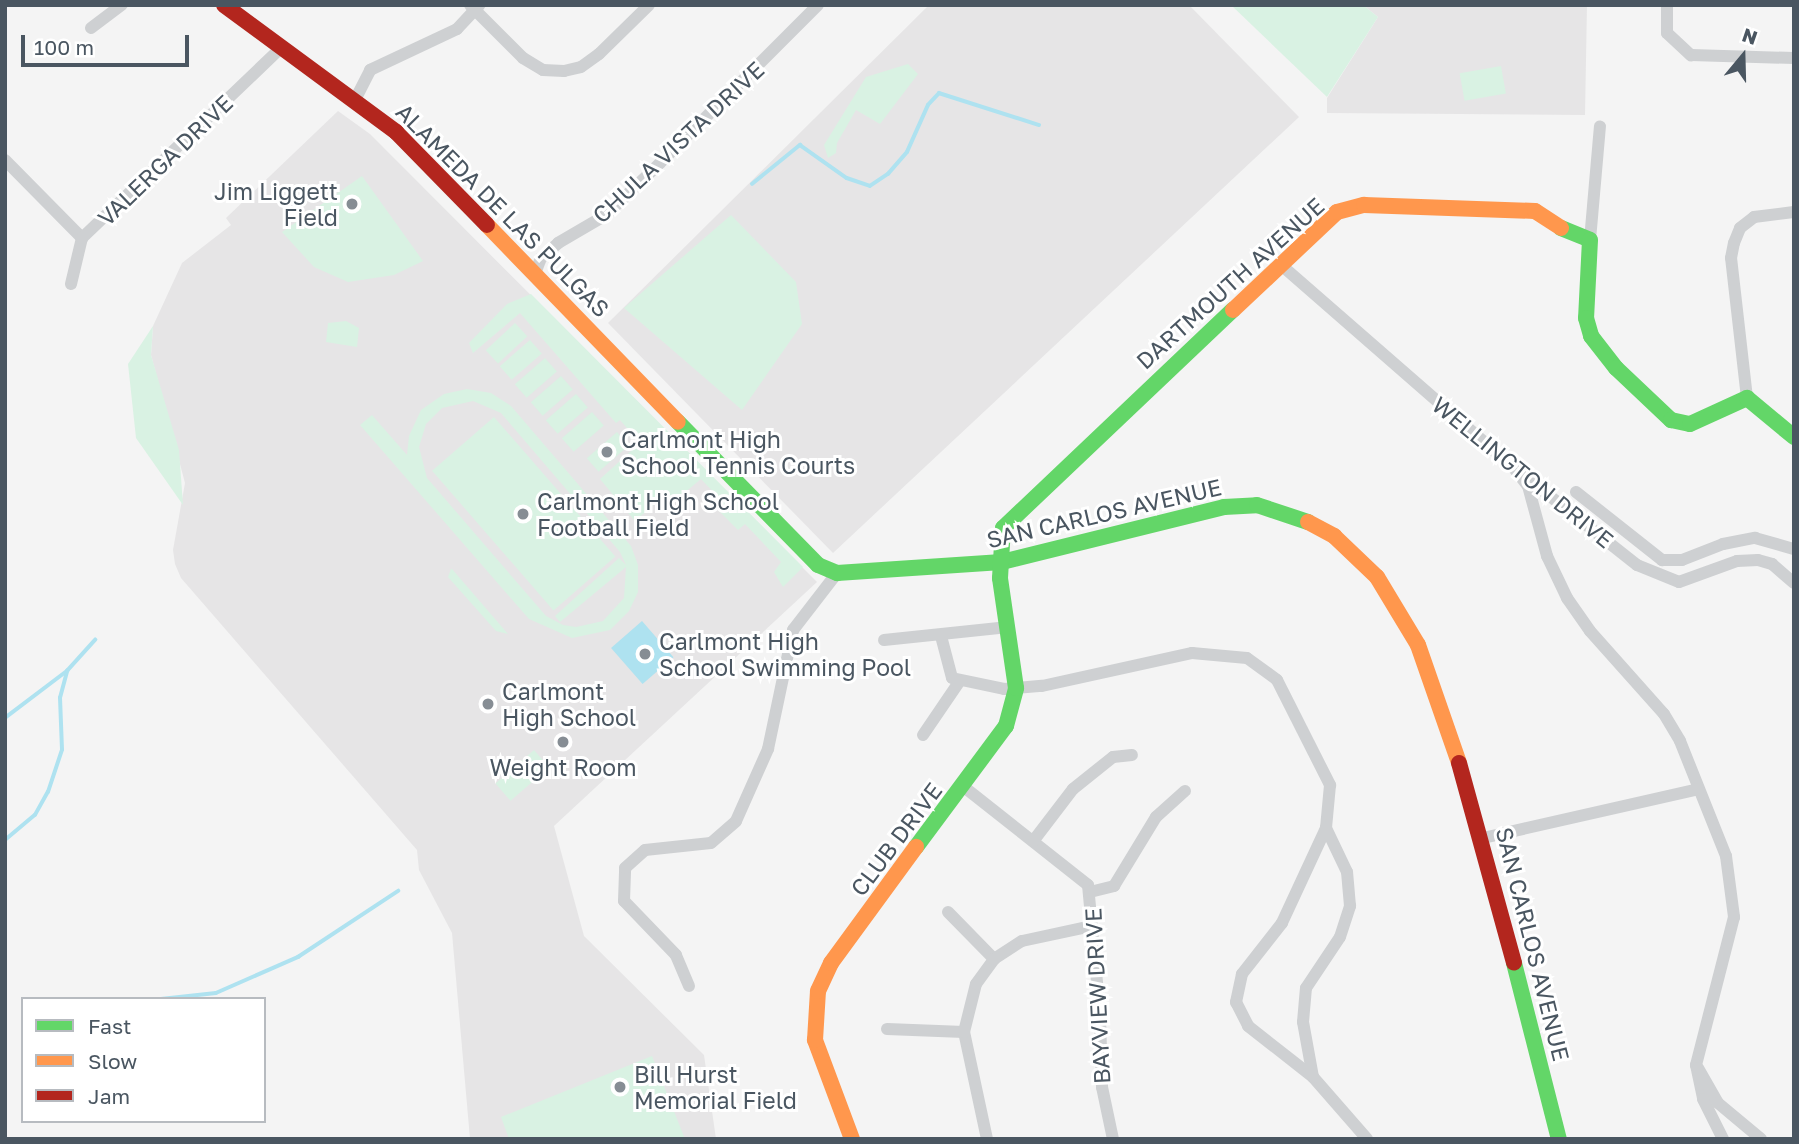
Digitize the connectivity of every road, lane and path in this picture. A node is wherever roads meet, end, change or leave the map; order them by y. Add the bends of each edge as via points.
1 (122, 5) edge
2 (224, 5) edge
3 (649, 5) edge
4 (818, 5) edge
5 (1667, 5) edge
6 (475, 7) edge
7 (91, 28) dead end
8 (281, 48) junction
9 (1794, 58) edge
10 (355, 100) junction
11 (1600, 127) dead end
12 (5, 160) edge
13 (1794, 212) edge
14 (82, 237) junction
15 (1590, 240) junction
16 (1280, 264) junction
17 (536, 271) junction
18 (71, 284) dead end
19 (1747, 398) junction
20 (1794, 437) edge
21 (1513, 467) junction
22 (1576, 492) dead end
23 (1744, 540) junction
24 (1794, 549) edge
25 (1745, 561) junction
26 (1003, 562) junction
27 (838, 573) junction
28 (1794, 583) edge
29 (1008, 627) junction
30 (941, 636) junction
31 (884, 640) dead end
32 (959, 682) junction
33 (1016, 688) junction
34 (923, 735) dead end
35 (1132, 755) dead end
36 (964, 787) junction
37 (1699, 789) junction
38 (1185, 791) dead end
39 (1326, 828) junction
40 (1483, 838) junction
41 (1034, 840) junction
42 (1090, 892) junction
43 (948, 912) dead end
44 (1092, 926) junction
45 (994, 959) junction
46 (689, 986) dead end
47 (887, 1028) dead end
48 (964, 1032) junction
49 (1696, 1065) junction
50 (1312, 1077) junction
51 (852, 1139) edge
52 (988, 1139) edge
53 (1113, 1139) edge
54 (1367, 1139) edge
55 (1559, 1139) edge
56 (1723, 1139) edge
57 (1761, 1139) edge

1 - 7 street
2 - 8 main road, ALAMEDA DE LAS PULGAS
3 - 6 street via 599,54 581,67 564,71 543,70 523,58
4 - 17 street, CHULA VISTA DRIVE via 606,215 558,243 541,258
5 - 9 street via 1667,33 1690,55
6 - 10 street via 457,29 370,70
8 - 10 main road, ALAMEDA DE LAS PULGAS
8 - 14 street, VALERGA DRIVE
10 - 17 main road, ALAMEDA DE LAS PULGAS via 424,159
11 - 15 street
12 - 14 street
13 - 19 street via 1754,217 1740,228 1734,243 1731,258
14 - 18 street, VALERGA DRIVE
15 - 16 main road, DARTMOUTH AVENUE via 1535,211 1516,207 1364,205 1337,212
15 - 19 main road via 1586,318 1591,337 1616,368 1671,420 1690,424
16 - 21 street, WELLINGTON DRIVE
16 - 26 main road, DARTMOUTH AVENUE via 1003,528
17 - 27 main road, ALAMEDA DE LAS PULGAS via 818,565
19 - 20 main road
21 - 25 street, WELLINGTON DRIVE via 1660,578 1694,580
21 - 37 street via 1528,486 1547,556 1567,598 1590,631 1664,713
22 - 23 street via 1662,560 1682,560
23 - 24 street via 1778,542
23 - 25 street
25 - 28 street via 1772,564
26 - 27 main road, SAN CARLOS AVENUE
26 - 29 main road, CLUB DRIVE via 1000,578
26 - 40 main road, SAN CARLOS AVENUE via 1224,507 1257,505 1292,514 1334,536 1377,577 1418,645
27 - 46 street via 793,629 768,749 736,821 711,843 684,849 653,848 625,868 624,901 676,955
29 - 30 street
29 - 33 main road, CLUB DRIVE
30 - 31 street
30 - 32 street via 947,670
32 - 33 street
32 - 34 street
33 - 36 main road, CLUB DRIVE via 1006,726
33 - 39 street via 1184,654 1253,661 1284,691 1328,781
35 - 41 street via 1113,757 1079,783
36 - 41 street, BAYVIEW DRIVE
36 - 51 main road, CLUB DRIVE via 831,963 818,991 815,1040
37 - 40 street
37 - 49 street via 1726,856 1734,917
38 - 42 street via 1156,817 1114,886
39 - 50 street via 1347,872 1350,906 1344,929 1313,971 1304,997
39 - 50 street via 1282,923 1242,974 1236,1002 1248,1026
40 - 55 main road, SAN CARLOS AVENUE
41 - 42 street, BAYVIEW DRIVE via 1083,880
42 - 44 street, BAYVIEW DRIVE
43 - 45 street
44 - 45 street via 1034,936
44 - 53 street, BAYVIEW DRIVE via 1102,1087
45 - 48 street via 972,992
47 - 48 street
48 - 52 street
49 - 56 street via 1703,1099
49 - 57 street via 1718,1103
50 - 54 street

